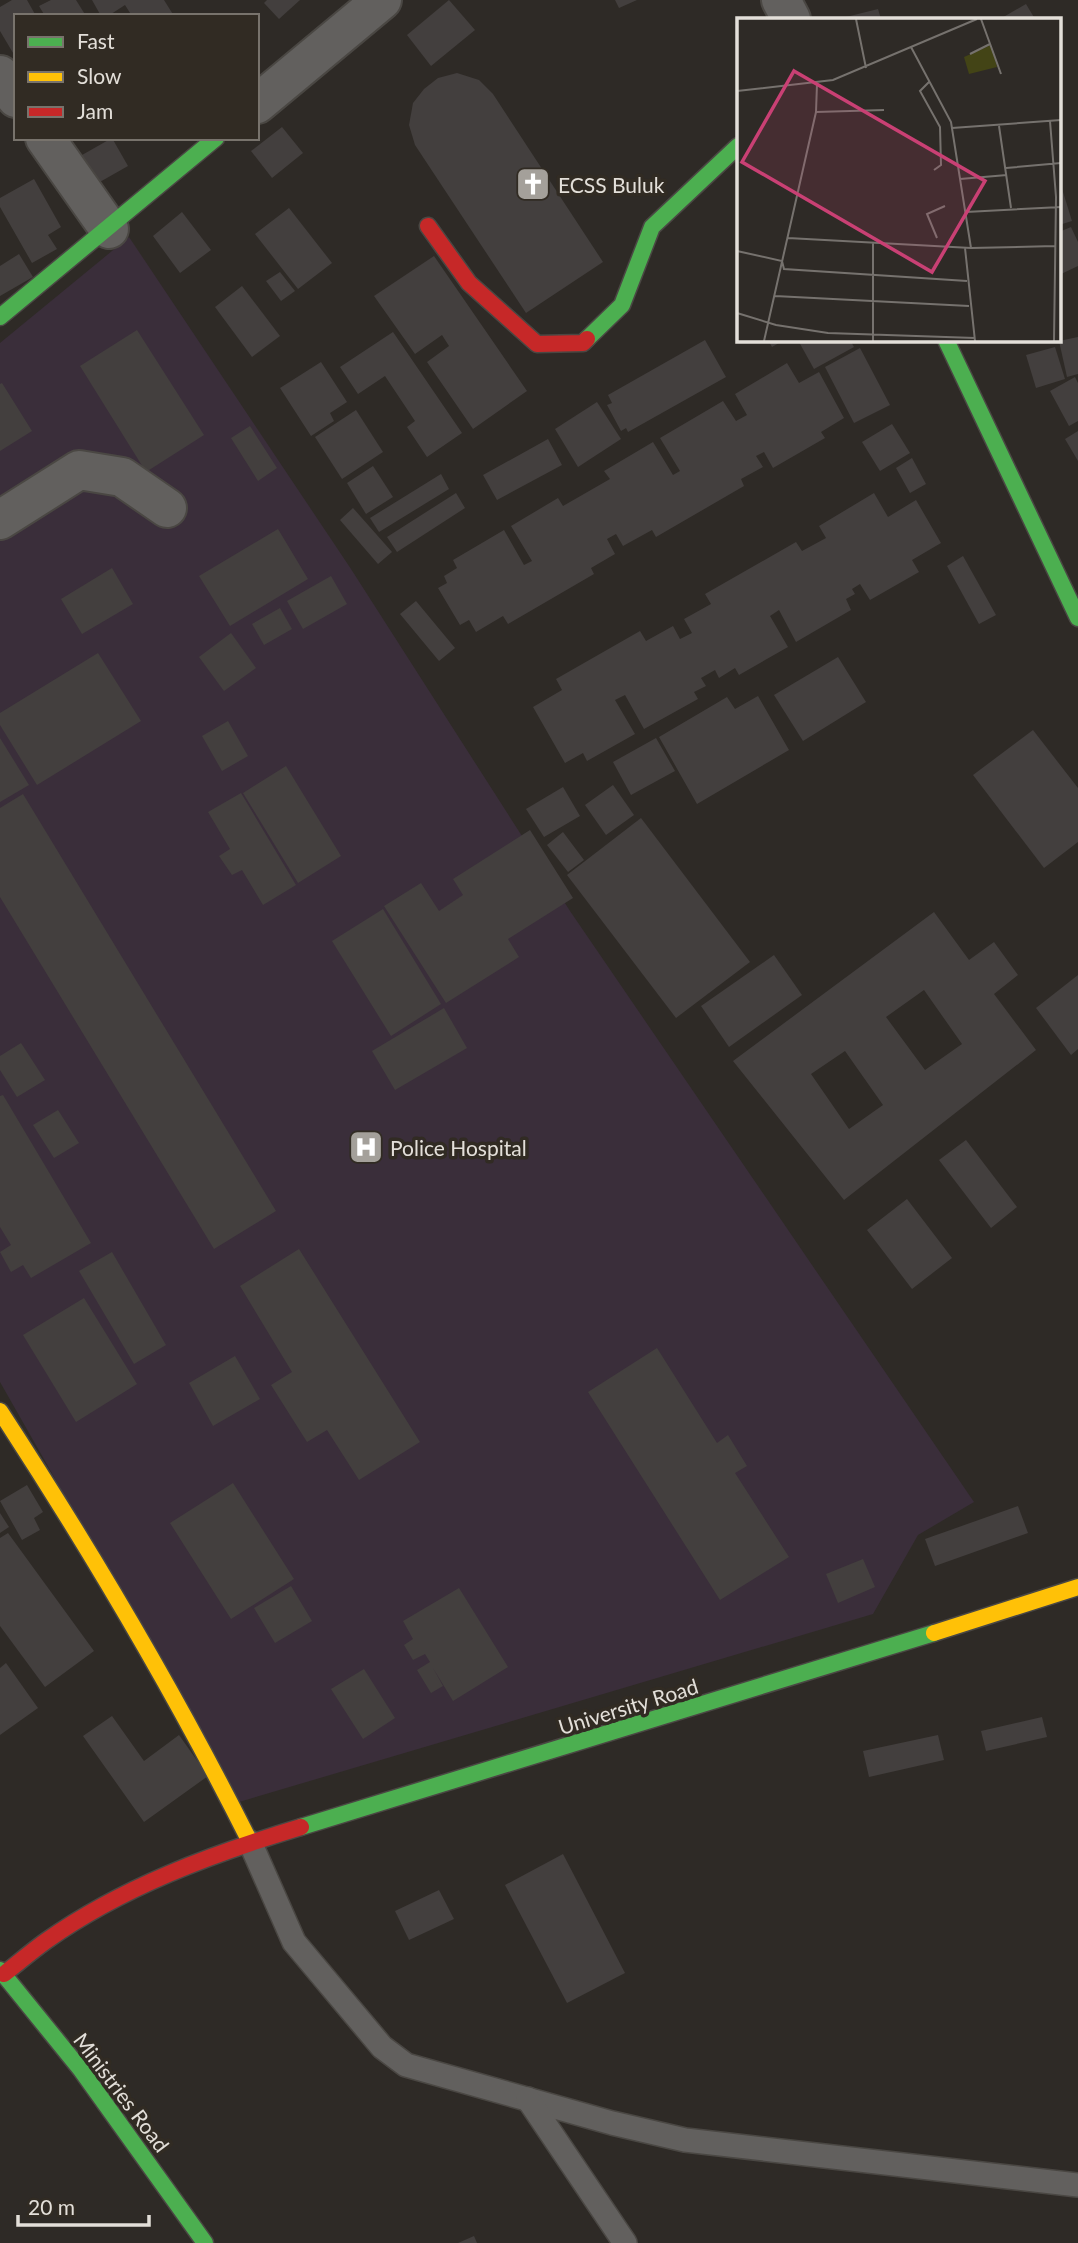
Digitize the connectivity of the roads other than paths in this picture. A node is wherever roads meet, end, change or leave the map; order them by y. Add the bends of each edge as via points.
1 (780, 0) edge
2 (372, 3) edge
3 (790, 18) edge
4 (0, 75) edge
5 (14, 95) edge
6 (259, 102) edge
7 (46, 140) edge
8 (214, 140) edge
9 (737, 147) edge
10 (428, 226) dead end
11 (109, 229) junction
12 (0, 317) edge
13 (946, 341) edge
14 (167, 508) dead end
15 (0, 520) edge
16 (1078, 618) edge
17 (0, 1411) edge
18 (1078, 1587) edge
19 (250, 1842) junction
20 (2, 1972) edge
21 (528, 2099) junction
22 (1078, 2185) edge
23 (205, 2243) edge
24 (625, 2243) edge

1 - 3 street
2 - 6 street
4 - 5 street
7 - 11 street
8 - 11 street
9 - 10 street via 652,227 622,305 583,343 537,344 469,284
11 - 12 street
13 - 16 street
14 - 15 street via 122,477 79,470
17 - 19 street via 146,1646
18 - 19 street, University Road
19 - 20 street, University Road via 121,1896
19 - 21 lane via 293,1942 382,2047 406,2065
20 - 23 street, Ministries Road via 81,2070
21 - 22 lane via 685,2140
21 - 24 lane

